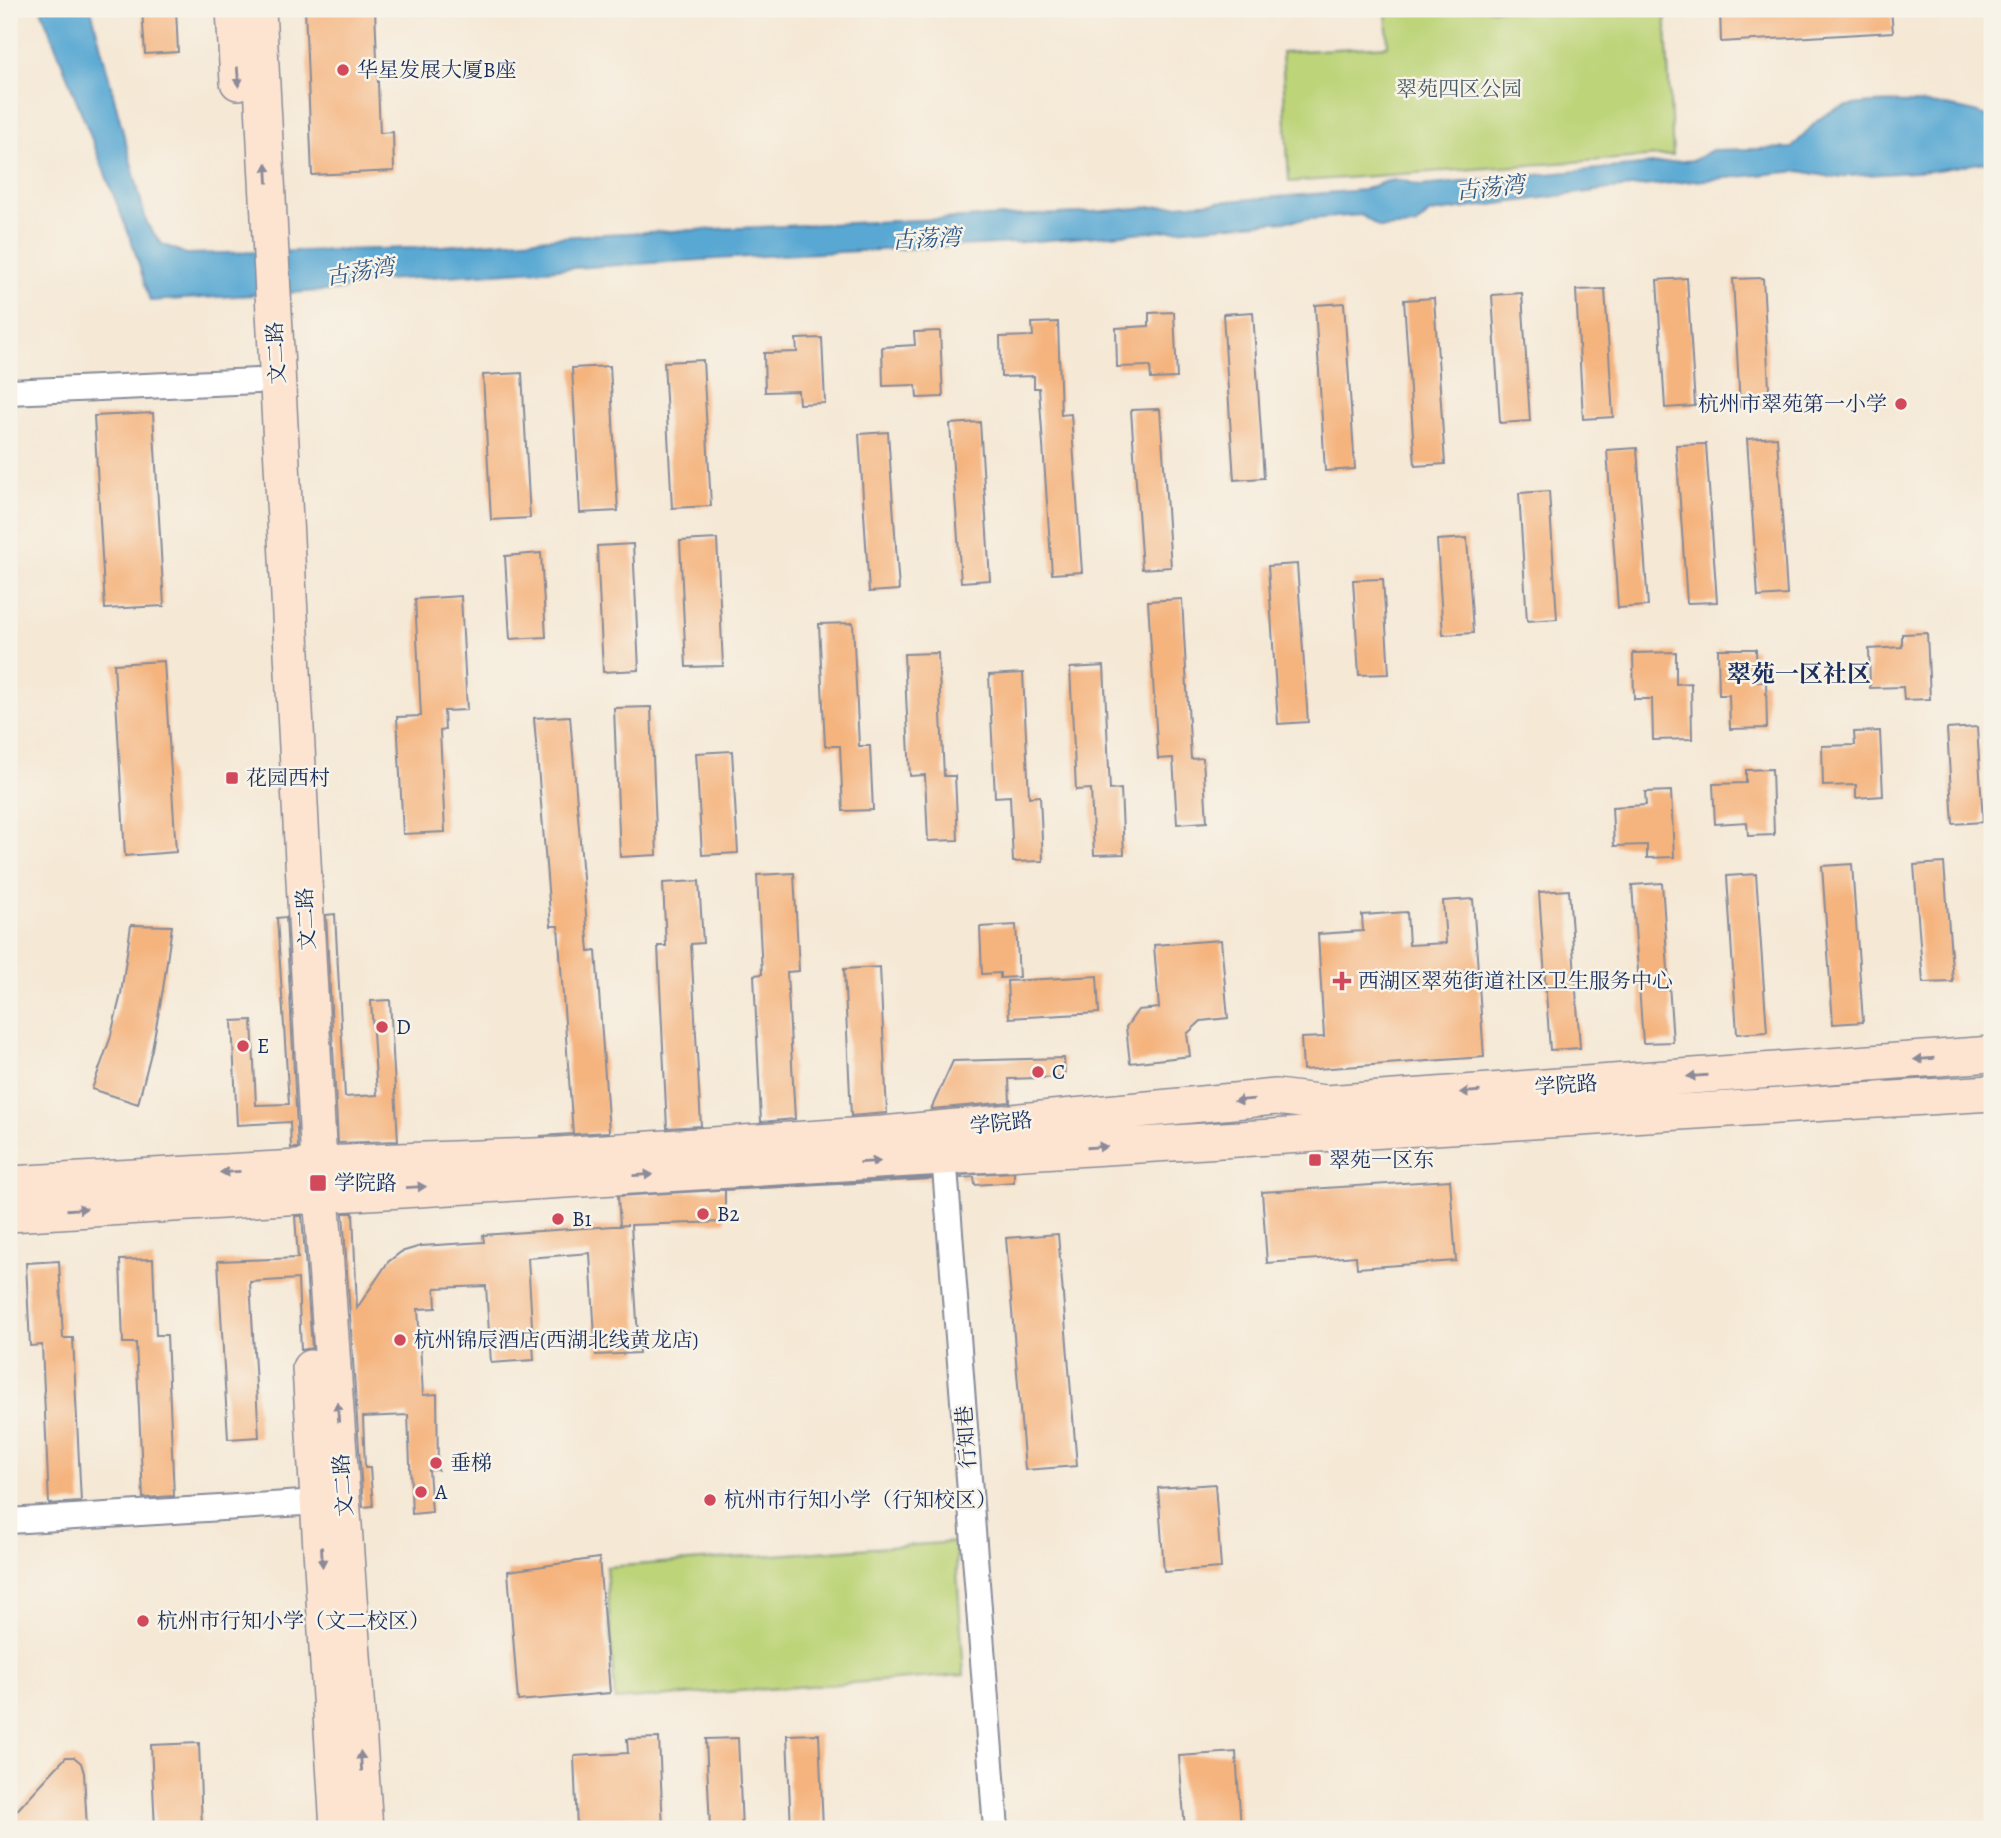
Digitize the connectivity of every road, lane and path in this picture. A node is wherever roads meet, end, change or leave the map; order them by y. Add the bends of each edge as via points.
1 (233, 9) edge
2 (258, 9) edge
3 (260, 242) junction
4 (263, 304) junction
5 (257, 381) junction
6 (9, 392) edge
7 (1992, 1054) edge
8 (1992, 1093) edge
9 (943, 1143) junction
10 (310, 1180) junction
11 (9, 1184) edge
12 (9, 1214) edge
13 (319, 1502) junction
14 (9, 1521) edge
15 (338, 1829) edge
16 (365, 1829) edge
17 (996, 1829) edge

1 -> 3 main road, 文二路
3 -> 2 main road, 文二路
3 - 4 main road, 文二路
4 - 5 main road, 文二路
4 - 10 main road, 文二路
5 - 6 street
5 - 10 main road, 文二路
7 -> 9 main road, 学院路 via 1326,1103 1276,1097
9 -> 8 main road, 学院路
9 - 10 main road, 学院路 via 573,1154
9 - 17 street, 行知巷
10 -> 11 main road, 学院路
12 -> 10 main road, 学院路
10 - 13 main road, 文二路
16 -> 10 main road, 文二路
13 - 14 street
13 -> 15 main road, 文二路

